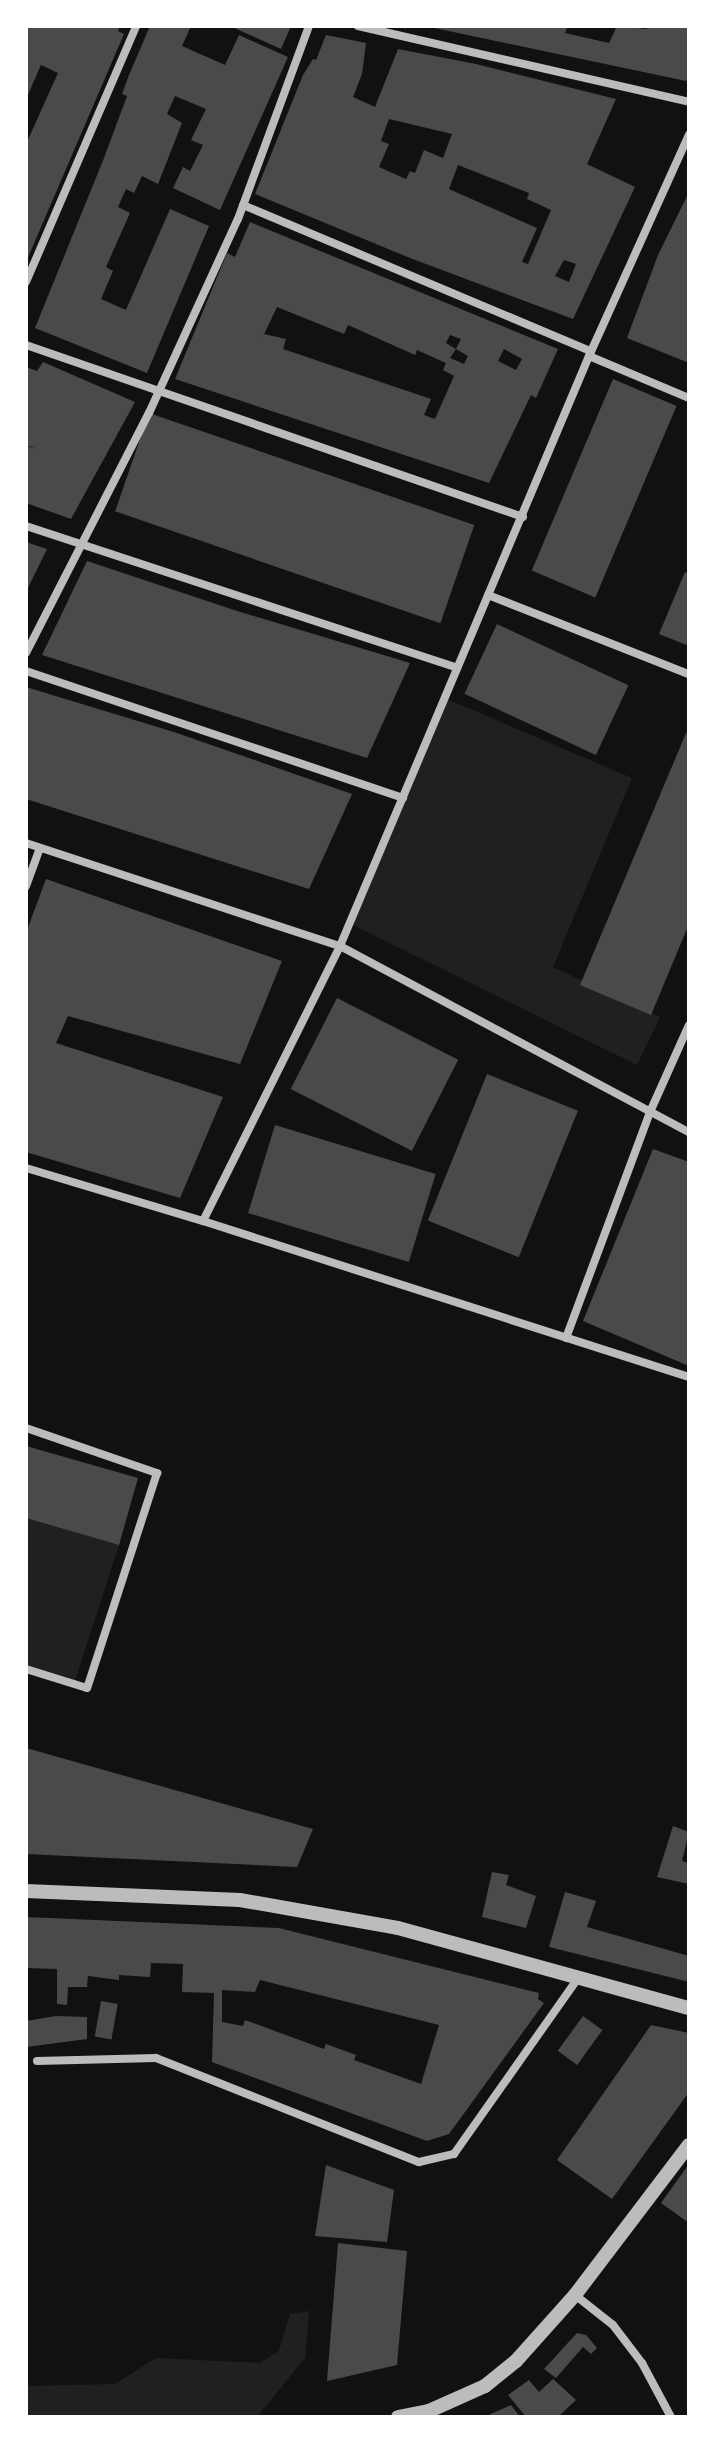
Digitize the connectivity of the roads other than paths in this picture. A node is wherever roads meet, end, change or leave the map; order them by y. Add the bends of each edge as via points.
1 (136, 26) edge
2 (309, 26) edge
3 (358, 26) edge
4 (689, 102) edge
5 (689, 135) edge
6 (243, 205) junction
7 (26, 282) edge
8 (26, 345) edge
9 (590, 353) junction
10 (160, 391) junction
11 (689, 398) edge
12 (523, 517) junction
13 (26, 526) edge
14 (84, 545) junction
15 (488, 595) junction
16 (26, 653) edge
17 (457, 668) junction
18 (26, 671) edge
19 (689, 674) edge
20 (403, 798) junction
21 (26, 843) edge
22 (40, 848) junction
23 (26, 886) edge
24 (340, 946) junction
25 (689, 1025) edge
26 (650, 1112) junction
27 (689, 1132) edge
28 (26, 1168) edge
29 (203, 1221) junction
30 (566, 1338) junction
31 (689, 1377) edge
32 (26, 1428) edge
33 (26, 1669) edge
34 (26, 1891) edge
35 (579, 1977) junction
36 (689, 2008) edge
37 (37, 2061) dead end
38 (689, 2145) edge
39 (575, 2295) junction
40 (398, 2417) edge
41 (671, 2417) edge

1 - 7 street
2 - 6 street
3 - 4 street
5 - 9 street
6 - 9 street
6 - 10 street
8 - 10 street
9 - 11 street
9 - 12 street
10 - 12 street
10 - 14 street
12 - 15 street
13 - 14 street
14 - 16 street
14 - 17 street
15 - 17 street
15 - 19 street
17 - 20 street
18 - 20 street
20 - 24 street
21 - 22 street
22 - 23 street
22 - 24 street
24 - 26 street
24 - 29 street
25 - 26 street
26 - 27 street
26 - 30 street
28 - 29 street
29 - 30 street
30 - 31 street
32 - 33 street via 157,1473 87,1688
34 - 35 street via 240,1900 398,1928
35 - 36 street
35 - 37 street via 454,2154 419,2162 156,2058
38 - 39 street
39 - 40 street via 516,2361 485,2386 429,2411
39 - 41 street via 613,2325 642,2363

